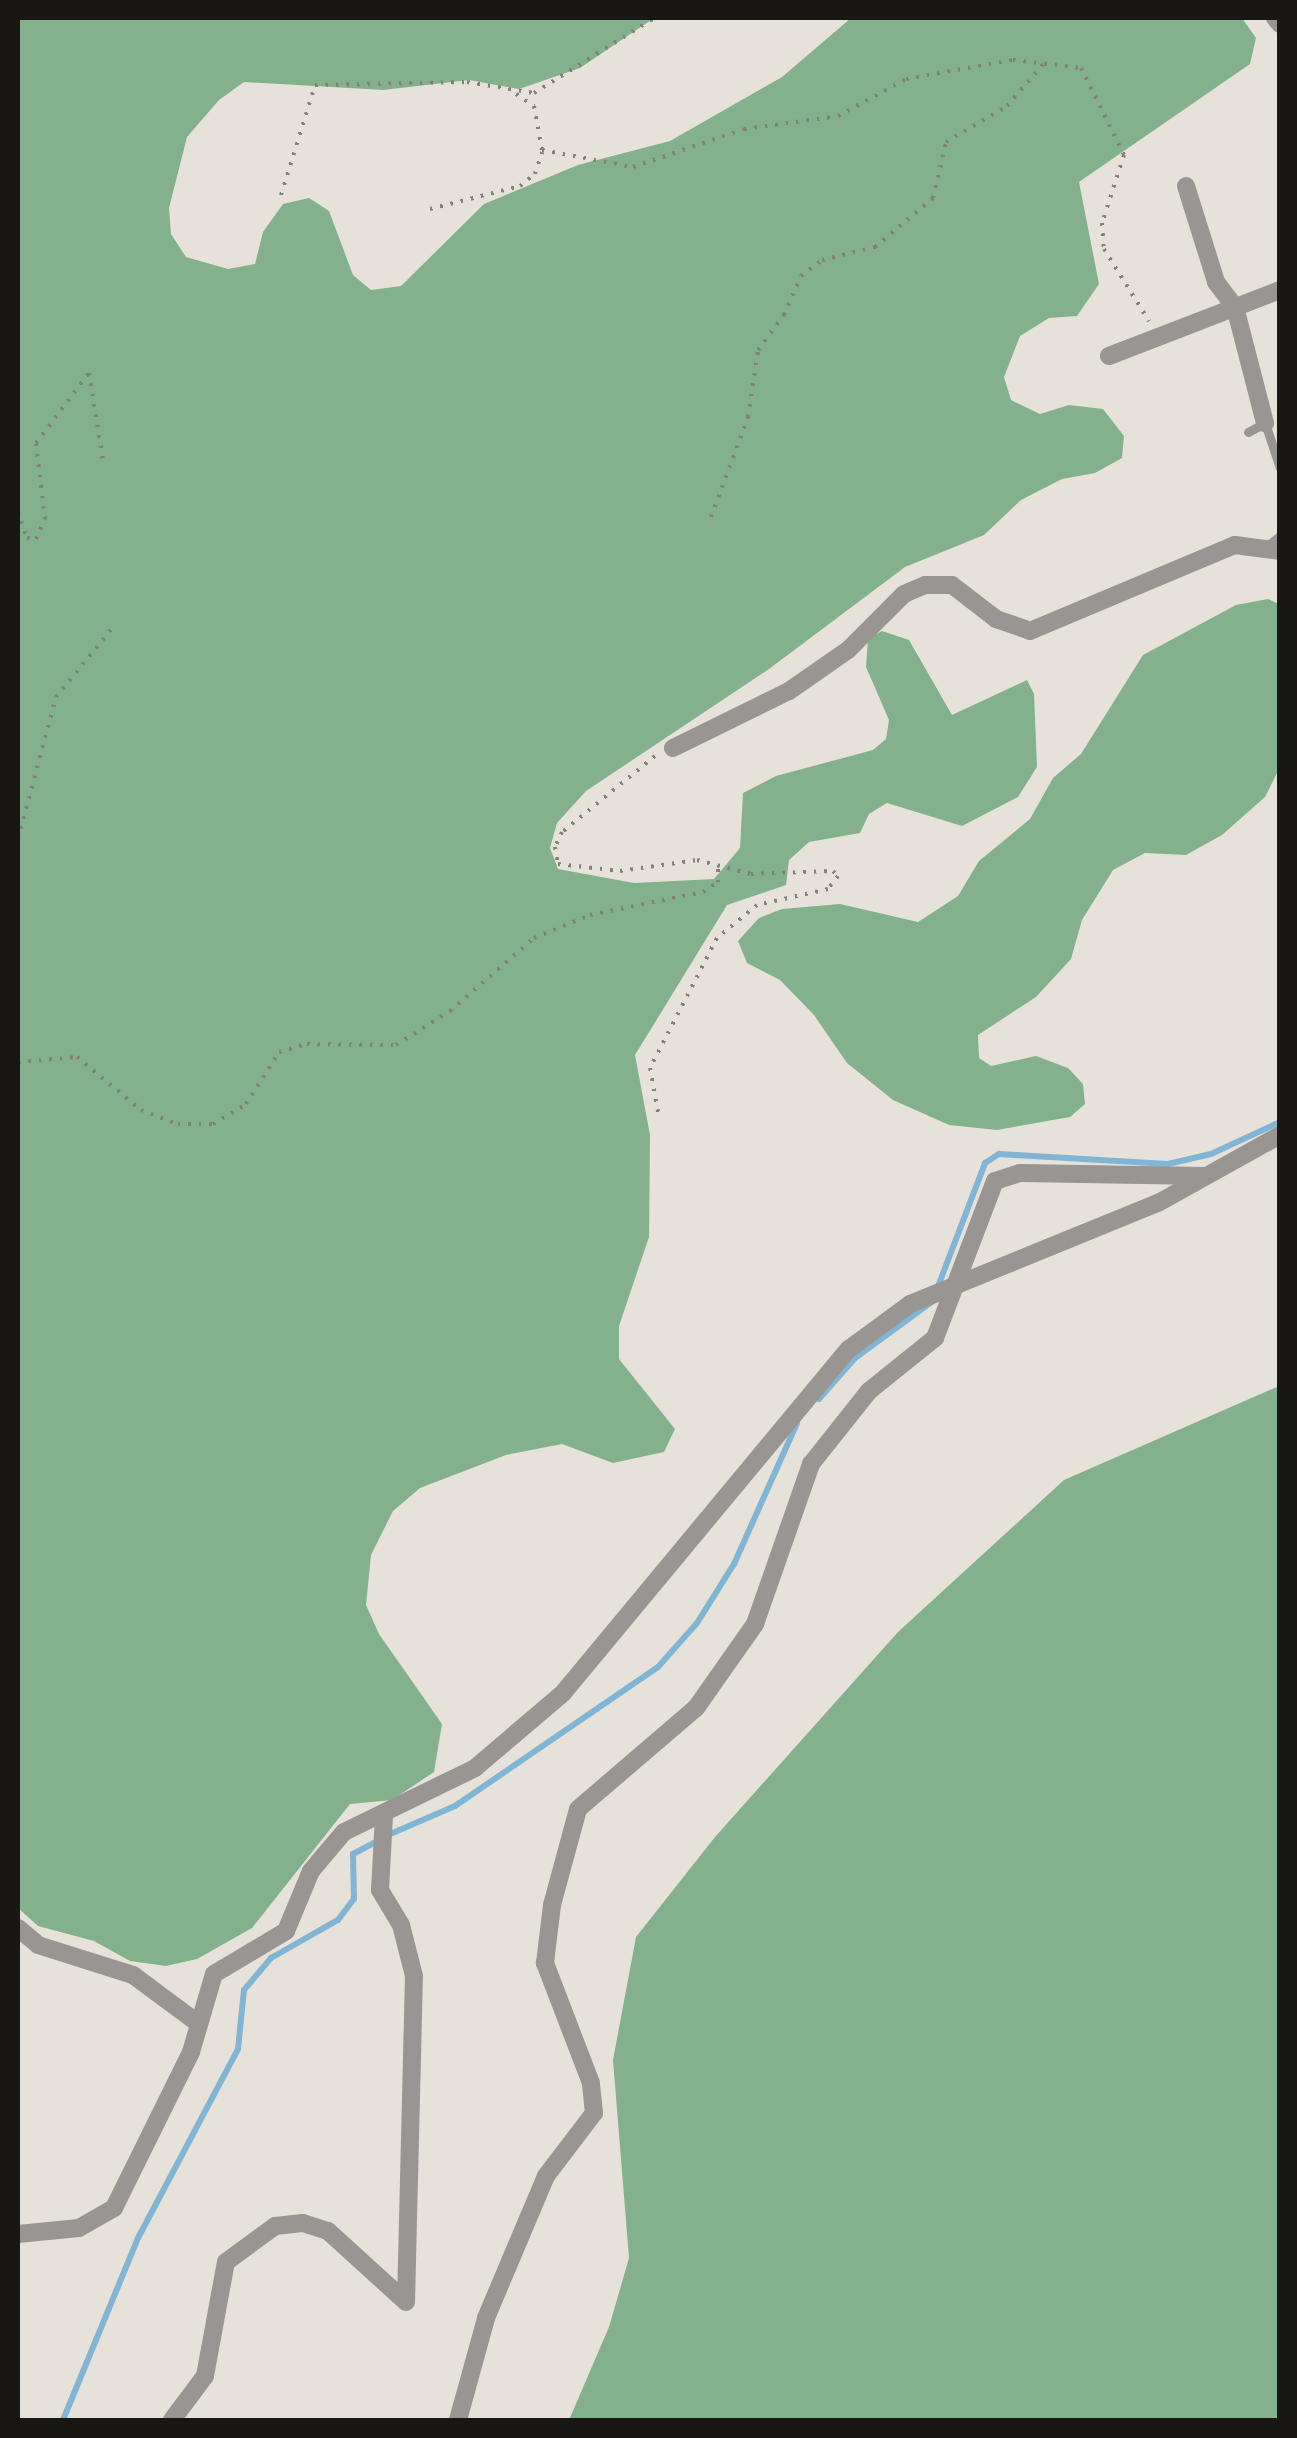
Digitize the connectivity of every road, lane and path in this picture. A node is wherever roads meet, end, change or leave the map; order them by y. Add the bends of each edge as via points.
1 (654, 18) edge
2 (1275, 18) edge
3 (1280, 24) edge
4 (1046, 62) junction
5 (516, 94) junction
6 (542, 150) junction
7 (1186, 186) dead end
8 (281, 194) dead end
9 (430, 209) dead end
10 (1280, 290) edge
11 (1235, 307) junction
12 (1161, 337) junction
13 (1109, 356) dead end
14 (1265, 423) junction
15 (1248, 432) dead end
16 (103, 460) dead end
17 (1280, 468) edge
18 (18, 510) edge
19 (711, 517) dead end
20 (1275, 544) edge
21 (115, 625) dead end
22 (673, 748) joint
23 (18, 839) edge
24 (718, 863) junction
25 (18, 1062) edge
26 (659, 1117) dead end
27 (1280, 1135) edge
28 (1209, 1176) junction
29 (955, 1285) junction
30 (384, 1815) junction
31 (18, 1928) edge
32 (199, 2024) junction
33 (18, 2234) edge
34 (172, 2420) edge
35 (458, 2420) edge

1 - 5 path via 561,79
2 - 3 street
4 - 6 path via 1014,60 906,79 838,116 744,129 645,165
4 - 12 path via 1080,68 1119,137 1123,164 1102,223 1104,249
4 - 19 path via 1007,106 946,142 933,198 875,247 822,260 802,276 758,350 748,417
5 - 6 path via 534,106
5 - 8 path via 467,82 319,83
6 - 9 path via 535,174 520,186
7 - 11 street via 1216,282
10 - 11 street
11 - 12 street
11 - 14 street
12 - 13 street
14 - 15 lane
14 - 17 lane
16 - 18 path via 89,372 36,443 45,520 36,539 27,538
20 - 22 street via 1236,544 1030,631 996,619 952,585 915,588 848,650 789,691
21 - 23 path via 56,697
22 - 24 path via 633,768 562,832 556,860 585,870
24 - 25 path via 718,882 703,892 590,915 534,938 450,1010 396,1044 307,1044 280,1052 246,1104 213,1124 178,1124 141,1110 77,1057
24 - 26 path via 781,877 834,871 837,880 828,889 756,905 717,938 650,1068
27 - 28 street
28 - 29 street via 1094,1231
28 - 29 street via 1002,1177 989,1189
29 - 30 street via 848,1350 563,1694 475,1768
29 - 35 street via 935,1338 869,1392 812,1464 767,1601 696,1708 578,1809 552,1906 545,1963 592,2083 594,2113 546,2176 486,2318
30 - 32 street via 330,1845 286,1931 214,1974
30 - 34 street via 380,1890 402,1924 414,1976 406,2302 328,2231 302,2223 275,2226 226,2262 206,2376
31 - 32 street via 38,1945 133,1975
32 - 33 street via 114,2208 80,2228

